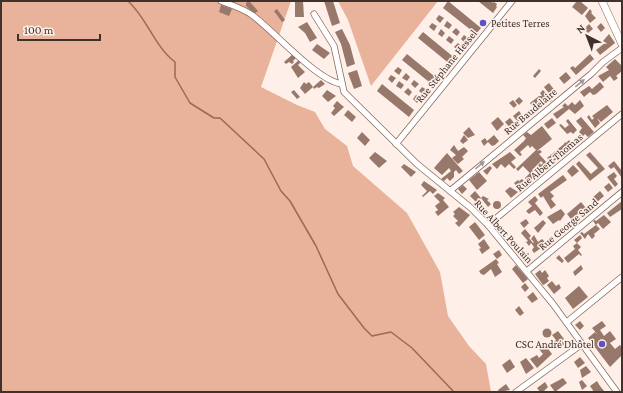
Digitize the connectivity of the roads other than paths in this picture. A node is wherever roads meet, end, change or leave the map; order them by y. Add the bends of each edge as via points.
1 (221, 1) edge
2 (512, 1) edge
3 (602, 1) edge
4 (314, 14) dead end
5 (622, 44) edge
6 (622, 48) edge
7 (342, 84) junction
8 (622, 114) edge
9 (396, 144) junction
10 (450, 191) junction
11 (622, 192) edge
12 (488, 225) junction
13 (527, 271) junction
14 (621, 280) edge
15 (566, 322) junction
16 (582, 344) junction
17 (516, 392) edge
18 (617, 392) edge

1 - 7 street via 241,8 298,56 337,84
2 - 9 street, Rue Stéphane Hessel
3 - 5 main road
4 - 7 street via 334,46 339,60
10 -> 6 street, Rue Baudelaire
7 - 9 street, Rue Albert Poulain via 349,98
8 - 12 street, Rue Albert Thomas
9 - 10 street, Rue Albert Poulain
10 - 12 street, Rue Albert Poulain
11 - 13 street, Rue George Sand
12 - 13 street, Rue Albert Poulain
13 - 15 street, Rue Albert Poulain
14 - 15 street
15 - 16 street, Rue Albert Poulain
16 - 17 street
16 - 18 street, Rue Albert Poulain

